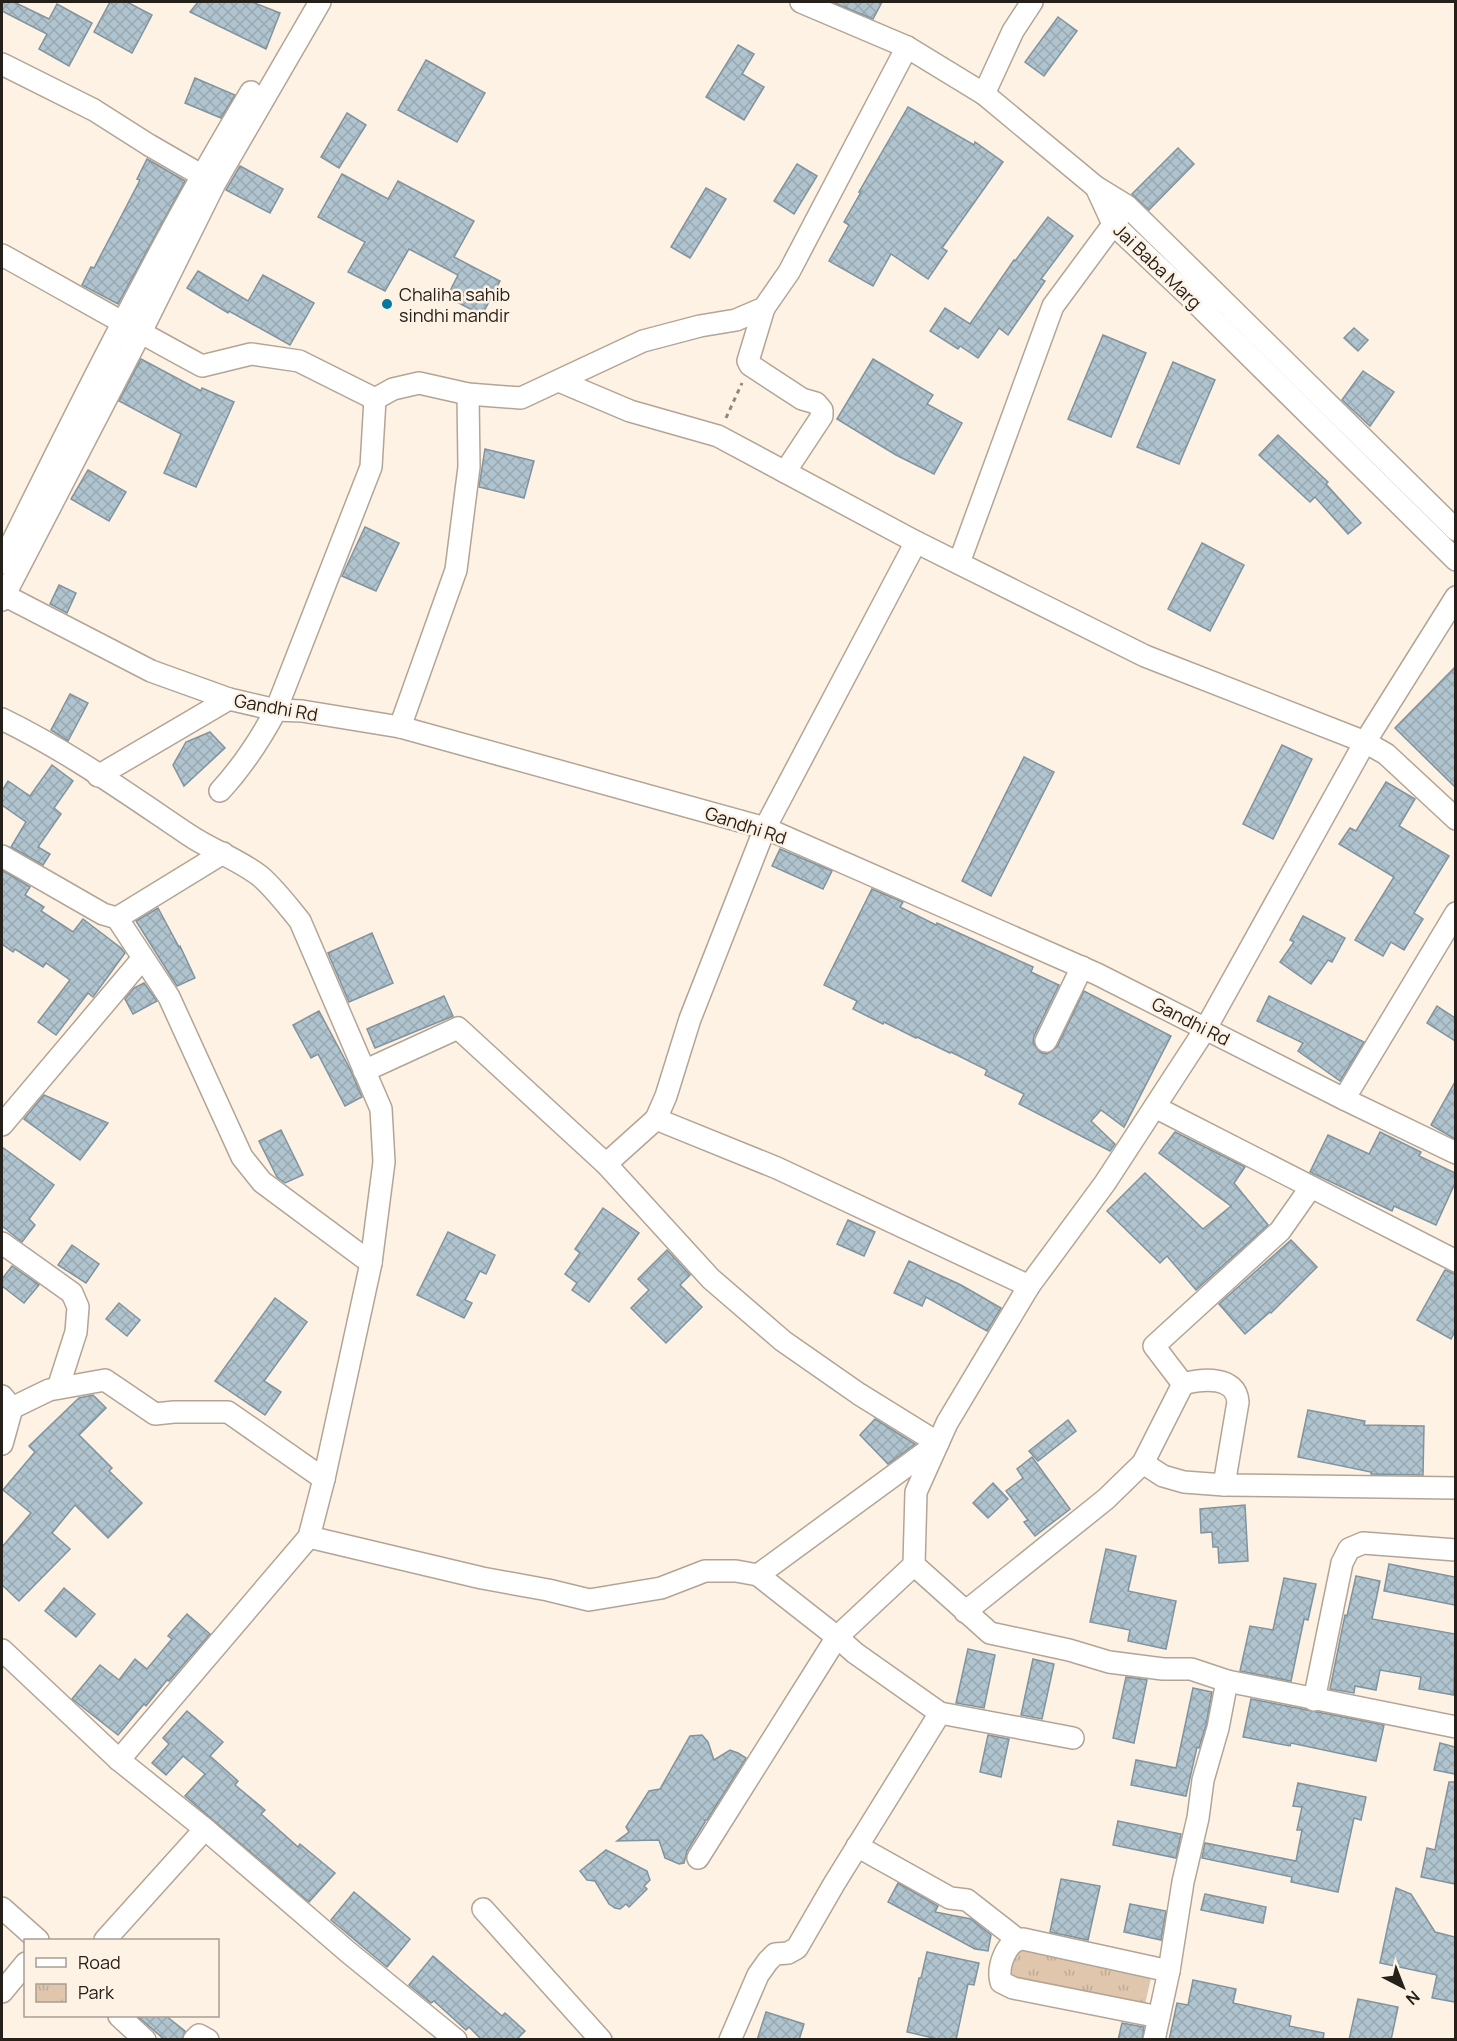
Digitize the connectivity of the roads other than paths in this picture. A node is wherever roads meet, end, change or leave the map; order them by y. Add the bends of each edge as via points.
1 (306, 2) edge
2 (320, 2) edge
3 (801, 2) edge
4 (1032, 2) edge
5 (907, 47) junction
6 (2, 64) edge
7 (984, 94) junction
8 (208, 179) junction
9 (1096, 187) junction
10 (1127, 206) junction
11 (1113, 224) junction
12 (2, 255) edge
13 (1194, 287) junction
14 (764, 308) junction
15 (132, 329) junction
16 (559, 381) junction
17 (468, 394) junction
18 (375, 399) junction
19 (785, 472) junction
20 (1455, 530) edge
21 (916, 542) junction
22 (1452, 550) edge
23 (2, 563) edge
24 (959, 563) junction
25 (2, 596) edge
26 (1455, 597) edge
27 (229, 699) junction
28 (276, 710) junction
29 (2, 719) edge
30 (400, 727) junction
31 (1365, 742) junction
32 (98, 776) junction
33 (220, 791) dead end
34 (1455, 819) edge
35 (765, 828) junction
36 (223, 853) junction
37 (2, 856) edge
38 (1455, 913) edge
39 (117, 918) junction
40 (143, 958) junction
41 (1082, 968) junction
42 (1206, 1028) junction
43 (1046, 1041) dead end
44 (364, 1071) junction
45 (1344, 1100) junction
46 (1155, 1107) junction
47 (656, 1119) junction
48 (2, 1125) edge
49 (1455, 1153) edge
50 (606, 1164) junction
51 (1311, 1187) junction
52 (2, 1243) edge
53 (1455, 1261) edge
54 (371, 1263) junction
55 (1029, 1286) junction
56 (1183, 1384) junction
57 (58, 1388) junction
58 (7, 1402) edge
59 (938, 1443) junction
60 (2, 1444) edge
61 (1143, 1462) junction
62 (324, 1479) junction
63 (1224, 1485) junction
64 (1455, 1488) edge
65 (309, 1538) junction
66 (1455, 1550) edge
67 (914, 1565) junction
68 (758, 1575) junction
69 (965, 1612) junction
70 (837, 1637) junction
71 (2, 1650) edge
72 (1227, 1681) junction
73 (1314, 1700) junction
74 (940, 1713) junction
75 (1455, 1727) edge
76 (1073, 1738) dead end
77 (118, 1760) junction
78 (205, 1829) junction
79 (857, 1846) junction
80 (698, 1858) dead end
81 (2, 1908) edge
82 (483, 1909) dead end
83 (36, 1939) edge
84 (107, 1939) edge
85 (1017, 1939) junction
86 (24, 1965) edge
87 (1169, 1971) junction
88 (2, 1992) edge
89 (120, 2017) edge
90 (1159, 2017) junction
91 (146, 2040) edge
92 (194, 2040) edge
93 (208, 2040) edge
94 (456, 2040) edge
95 (601, 2040) edge
96 (730, 2040) edge
97 (1154, 2040) edge

1 - 8 street
2 - 8 street
3 - 5 street
4 - 7 street via 1013,31
5 - 7 street
5 - 14 street via 789,272
6 - 8 street via 94,110
7 - 9 street
8 - 15 street
9 - 10 street, Jai Baba Marg
9 - 11 street, Jai Baba Marg
10 - 11 street
10 - 13 street, Jai Baba Marg
11 - 13 street, Jai Baba Marg
11 - 24 street via 1053,306
12 - 15 street
13 - 20 street, Jai Baba Marg
13 - 22 street, Jai Baba Marg
14 - 16 street via 736,320 643,341
14 - 19 street via 748,355 750,365 822,410 822,416
15 - 18 street via 202,366 251,354 299,361
15 - 23 street
15 - 25 street
16 - 17 street via 520,398
16 - 19 street via 630,411 718,436
17 - 18 street via 419,383 393,389
17 - 30 street via 469,467 456,570
18 - 28 street via 371,467
19 - 21 street
21 - 24 street
21 - 35 street
24 - 31 street via 1145,656
25 - 27 street, Gandhi Rd via 151,671
26 - 31 street
27 - 28 street, Gandhi Rd
27 - 32 street
28 - 30 street, Gandhi Rd
28 - 33 street via 258,744
29 - 32 street
30 - 35 street, Gandhi Rd
31 - 34 street via 1386,754
31 - 42 street
32 - 36 street
35 - 41 street, Gandhi Rd
35 - 47 street via 690,1019
36 - 39 street
36 - 44 street via 260,876 300,921
37 - 39 street via 103,914
38 - 45 street
39 - 40 street
40 - 48 street
40 - 54 street via 170,997 242,1157 262,1182
41 - 42 street, Gandhi Rd
41 - 43 street
42 - 45 street, Gandhi Rd
42 - 46 street
44 - 50 street via 459,1028
44 - 54 street via 381,1109 384,1137
45 - 49 street, Gandhi Rd
46 - 51 street
46 - 55 street
47 - 50 street
47 - 55 street via 777,1168
50 - 59 street via 711,1279 774,1333 859,1394
51 - 53 street
51 - 56 street via 1280,1231 1154,1346
52 - 57 street via 72,1293 78,1307 76,1332
54 - 62 street
55 - 59 street
56 - 61 street
56 - 63 street via 1214,1381 1231,1387 1237,1394
57 - 58 street
57 - 62 street via 105,1380 155,1414 228,1412
58 - 60 street
59 - 67 street via 916,1492
59 - 68 street
61 - 63 street via 1163,1476 1184,1482
61 - 69 street via 1106,1499
62 - 65 street
63 - 64 street
65 - 68 street via 589,1600 661,1588 705,1571
65 - 77 street
66 - 73 street via 1363,1543 1349,1549 1342,1563
67 - 69 street
67 - 70 street
68 - 70 street
69 - 72 street via 990,1633 1109,1662 1191,1669
70 - 74 street
70 - 80 street
71 - 77 street
72 - 73 street
72 - 87 street via 1203,1780
73 - 75 street
74 - 76 street
74 - 79 street
77 - 78 street
78 - 84 street
78 - 94 street
79 - 85 street via 950,1898 967,1900
79 - 96 street via 797,1948 775,1954 758,1975
81 - 83 street
82 - 95 street
85 - 87 street
85 - 90 street via 1007,1947 1000,1976 1007,1986
86 - 88 street
87 - 90 street
89 - 91 street
90 - 97 street
92 - 93 street via 199,2035

